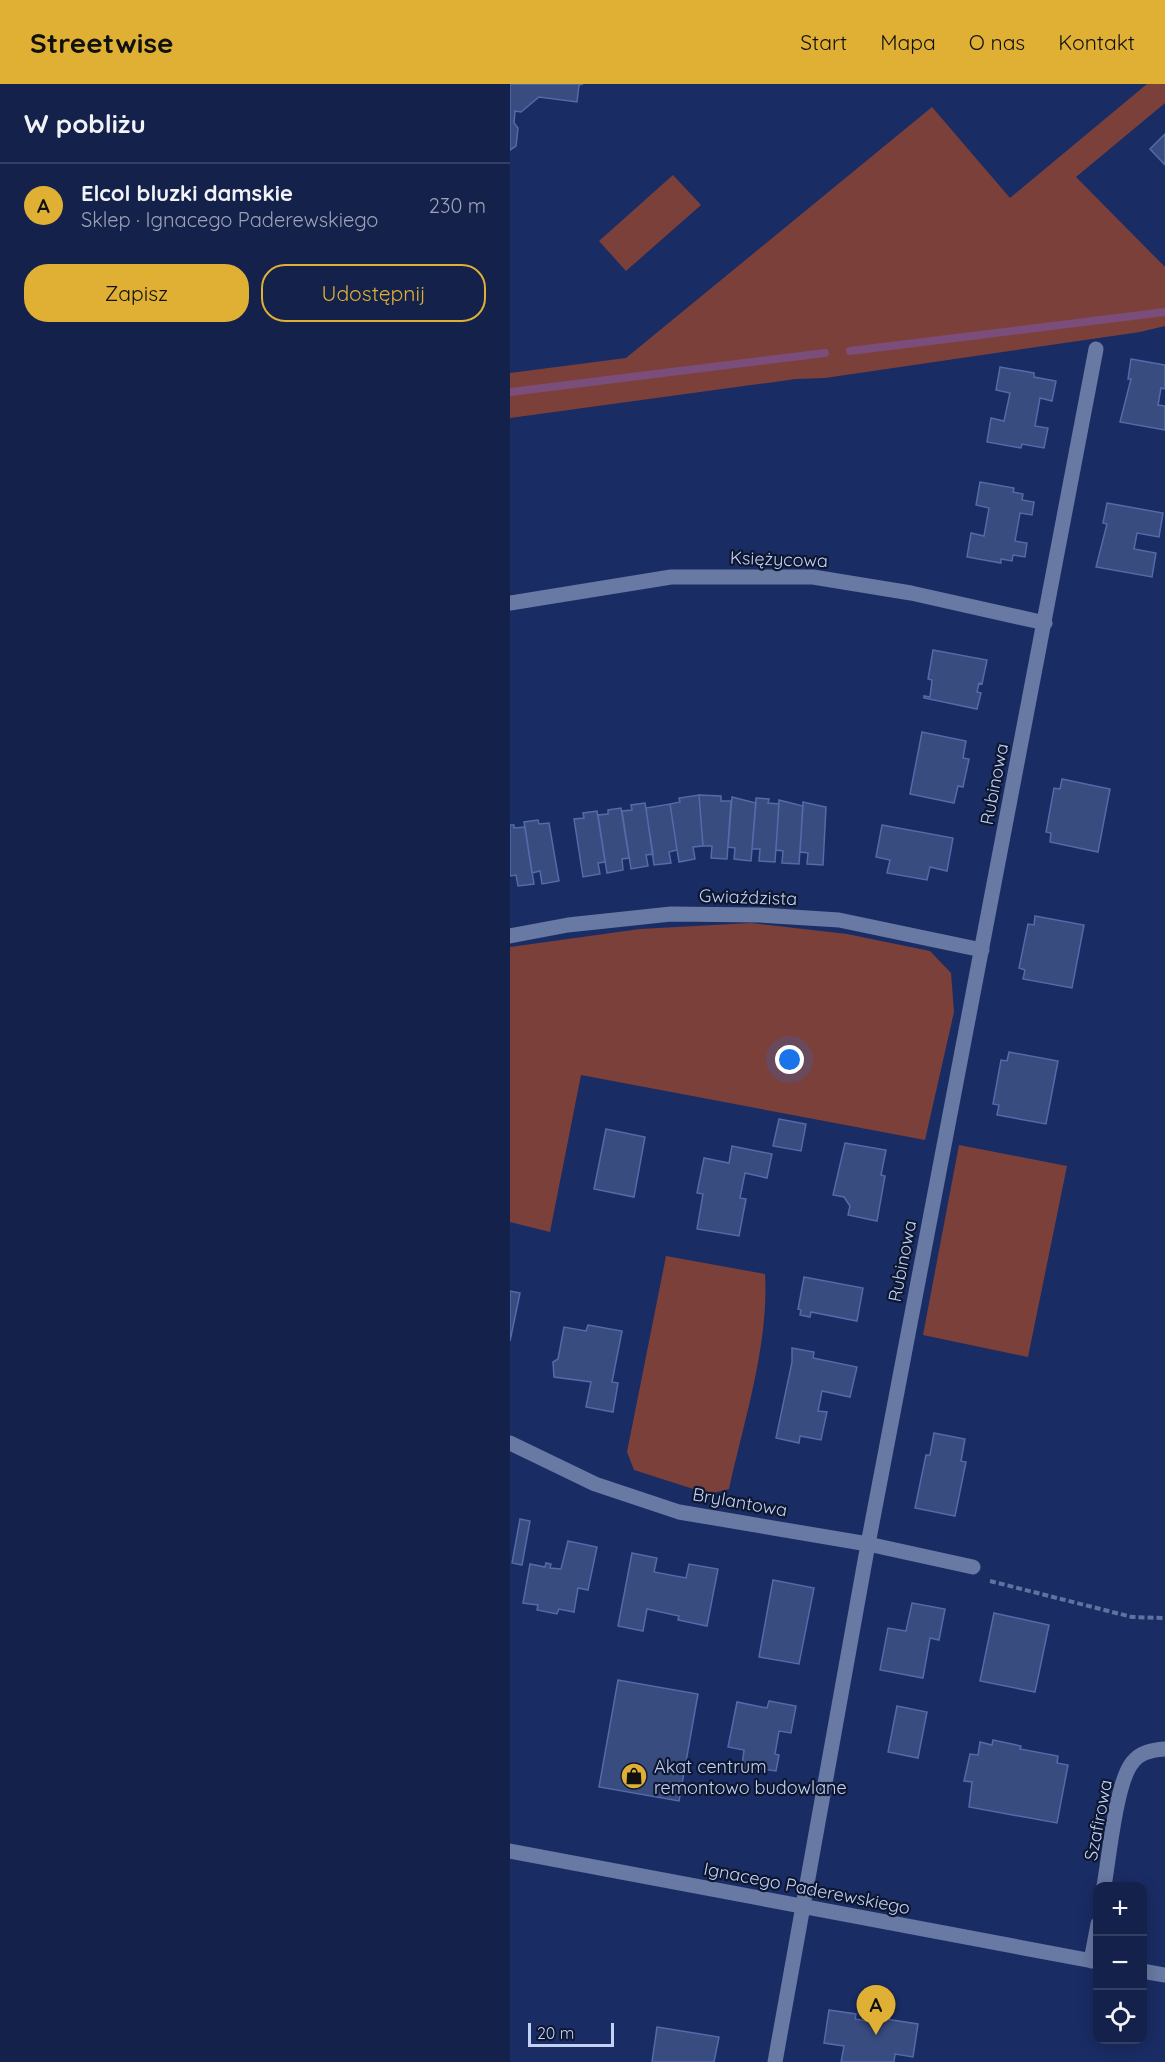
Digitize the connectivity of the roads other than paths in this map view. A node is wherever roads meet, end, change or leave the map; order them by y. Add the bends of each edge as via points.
1 (1096, 349) dead end
2 (510, 603) edge
3 (1045, 623) junction
4 (510, 936) edge
5 (982, 950) junction
6 (510, 1443) edge
7 (868, 1544) junction
8 (973, 1567) road end
9 (1165, 1749) edge
10 (510, 1851) edge
11 (1105, 1882) edge
12 (801, 1907) junction
13 (1093, 1961) edge
14 (1147, 1972) edge
15 (1165, 1975) edge
16 (775, 2062) edge

1 - 3 street, Rubinowa
2 - 3 street, Księżycowa via 671,577 813,577 911,593
3 - 5 street, Rubinowa
4 - 5 street, Gwiaździsta via 568,925 671,914 760,915 838,920
5 - 7 street, Rubinowa
6 - 7 street, Brylantowa via 595,1484 679,1512
7 - 8 street, Brylantowa
7 - 12 street, Rubinowa
9 - 11 street, Szafirowa via 1147,1751 1132,1763 1123,1783
10 - 12 street, Ignacego Paderewskiego
12 - 13 street, Ignacego Paderewskiego
12 - 16 street, Rubinowa
14 - 15 street

